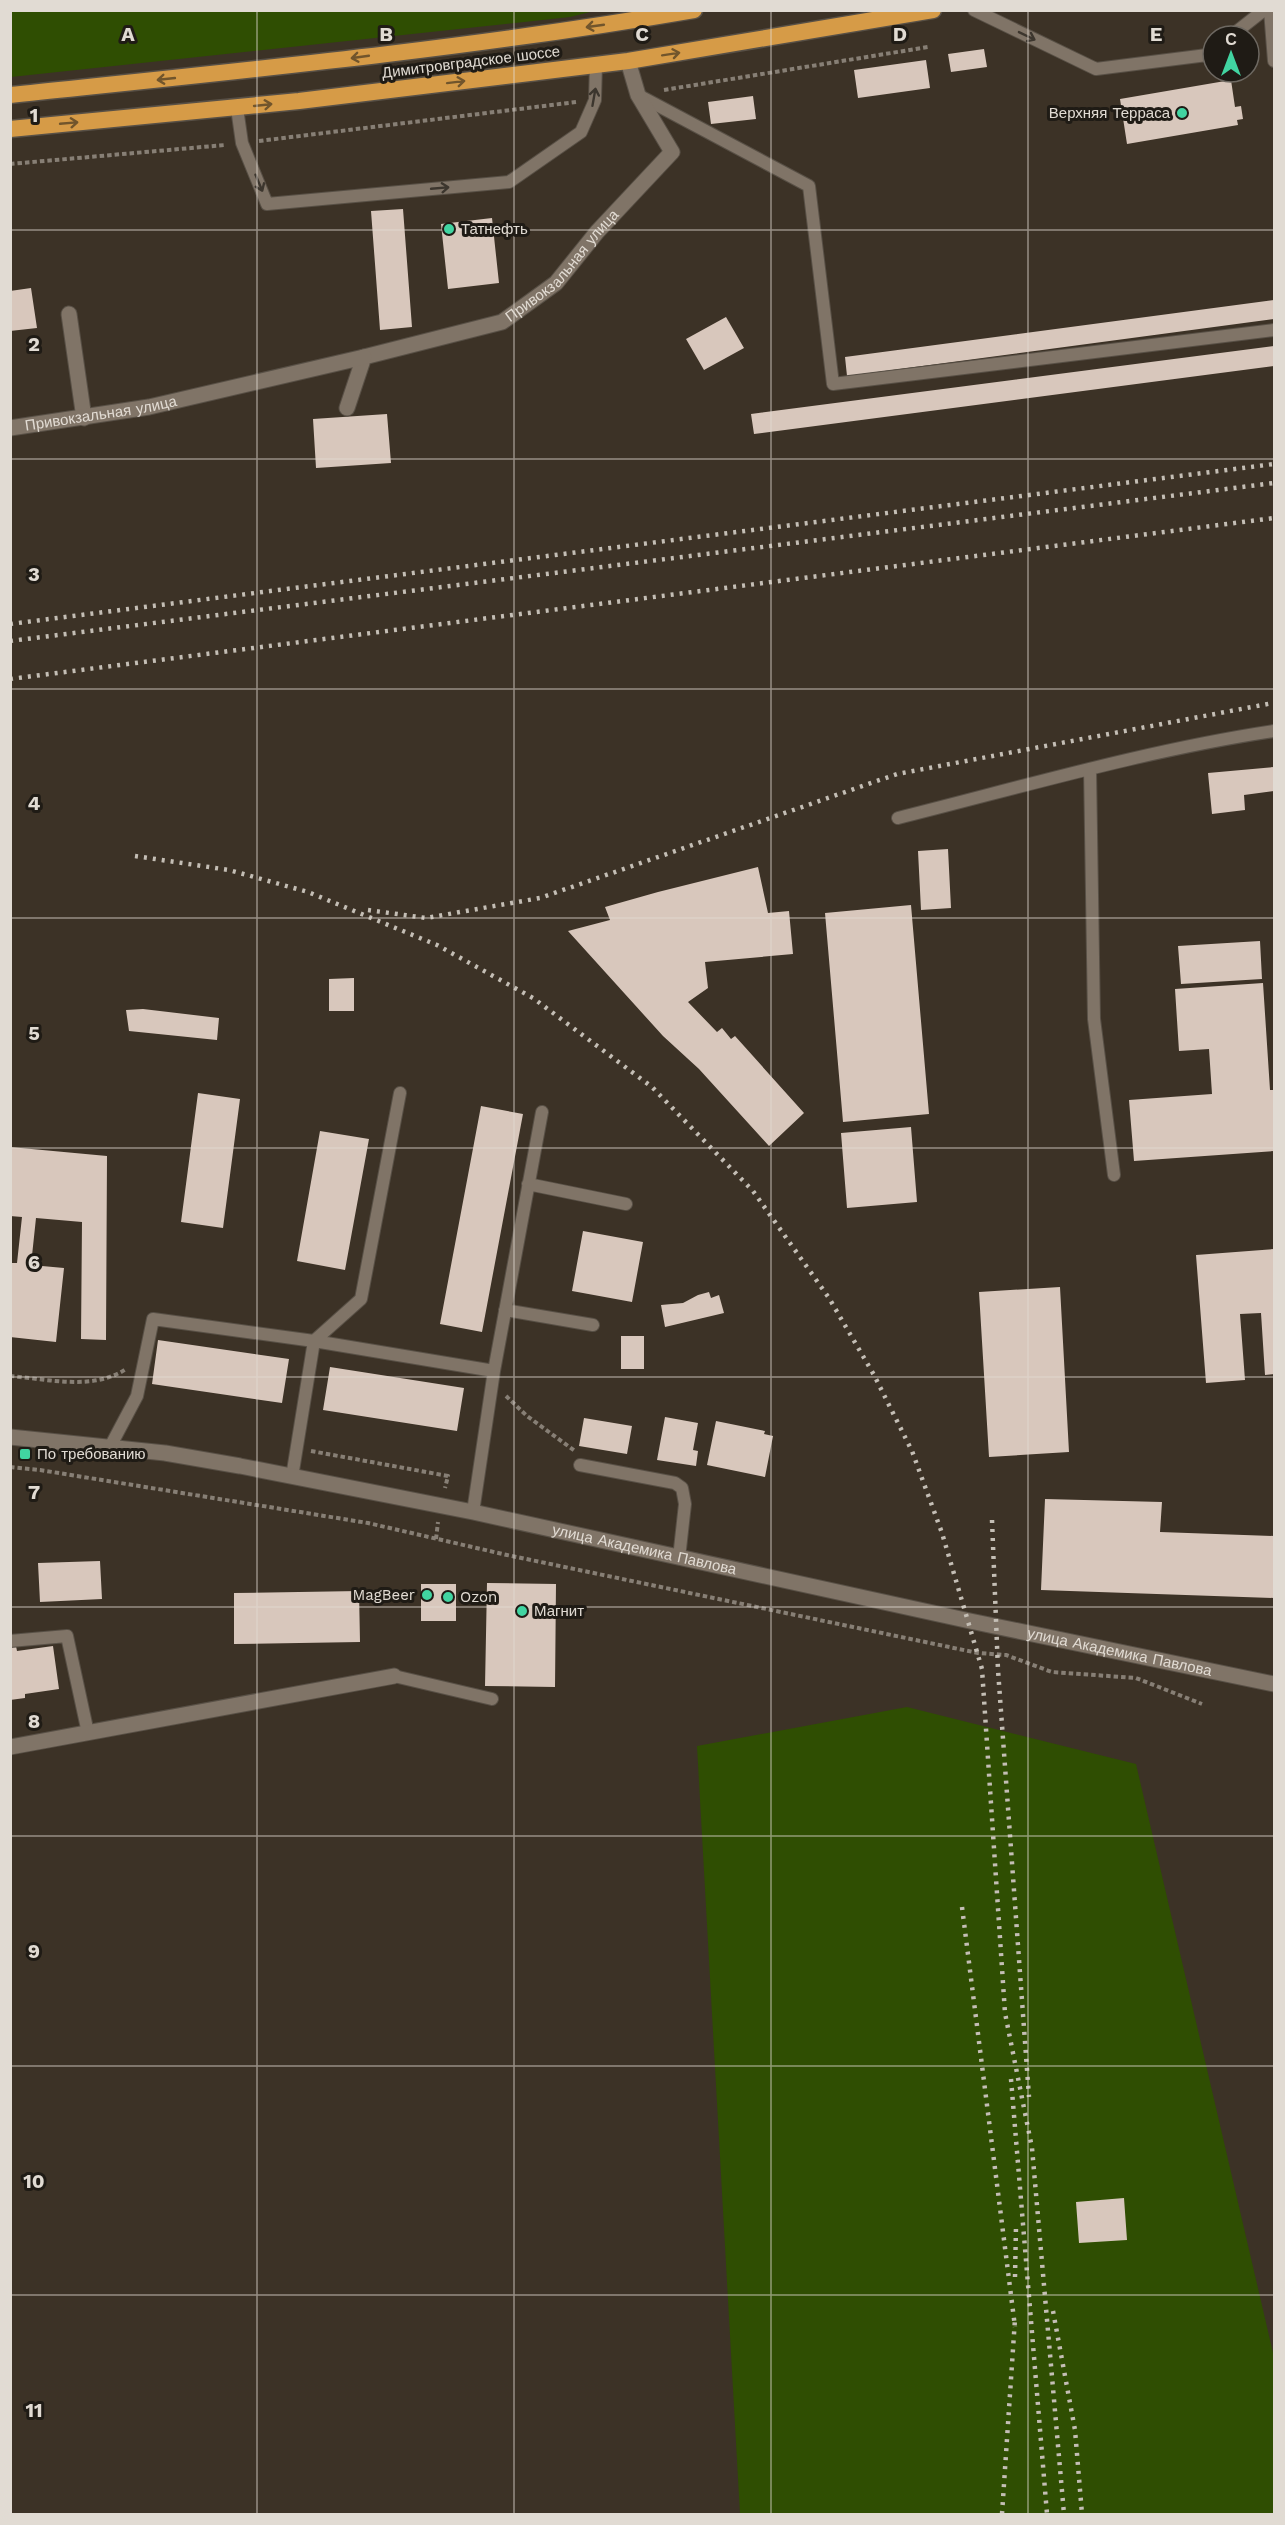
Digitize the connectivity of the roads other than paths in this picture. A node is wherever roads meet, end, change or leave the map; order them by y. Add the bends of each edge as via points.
1 (694, 10) edge
2 (933, 10) edge
3 (974, 10) edge
4 (1264, 10) edge
5 (1270, 10) edge
6 (626, 16) edge
7 (1246, 24) edge
8 (1201, 56) edge
9 (628, 61) junction
10 (1275, 61) edge
11 (596, 64) junction
12 (638, 94) junction
13 (10, 95) edge
14 (237, 108) junction
15 (10, 129) edge
16 (69, 314) dead end
17 (1275, 330) edge
18 (364, 357) junction
19 (346, 408) dead end
20 (84, 418) junction
21 (10, 428) edge
22 (1275, 730) edge
23 (1090, 769) junction
24 (898, 818) dead end
25 (400, 1094) dead end
26 (542, 1112) dead end
27 (1114, 1175) dead end
28 (528, 1184) junction
29 (626, 1204) dead end
30 (505, 1310) junction
31 (594, 1325) dead end
32 (314, 1341) junction
33 (494, 1371) junction
34 (10, 1437) edge
35 (110, 1447) junction
36 (580, 1465) dead end
37 (292, 1477) junction
38 (473, 1512) junction
39 (679, 1558) junction
40 (10, 1641) edge
41 (394, 1676) joint
42 (1275, 1684) edge
43 (492, 1699) dead end
44 (88, 1732) junction
45 (10, 1747) edge

1 - 6 highway, Димитровградское шоссе
9 -> 2 highway, Димитровградское шоссе
3 -> 8 lane via 1096,69
4 - 7 lane
5 - 10 lane
6 -> 13 highway, Димитровградское шоссе via 292,66
9 - 11 highway, Димитровградское шоссе
9 - 12 street
14 -> 11 highway, Димитровградское шоссе
14 -> 11 lane via 242,143 267,204 509,182 581,132 596,100
12 - 17 lane via 809,186 832,384
12 - 18 street, Привокзальная улица via 672,152 597,232 556,283 502,322
15 -> 14 highway, Димитровградское шоссе
16 - 20 street
18 - 19 street
18 - 20 street, Привокзальная улица via 149,407
20 - 21 street, Привокзальная улица
22 - 23 lane
23 - 24 lane
23 - 27 lane via 1094,1019
25 - 32 lane via 361,1299
26 - 28 lane
28 - 29 lane
28 - 30 lane
30 - 31 lane
30 - 33 lane
32 - 33 lane
32 - 35 lane via 153,1319 137,1396
32 - 37 lane
33 - 38 lane
34 - 35 street, улица Академика Павлова
35 - 37 street, улица Академика Павлова
36 - 39 lane via 675,1483 682,1488 685,1504
37 - 38 street, улица Академика Павлова
38 - 39 street, улица Академика Павлова
39 - 42 street, улица Академика Павлова
40 - 44 lane via 67,1636
41 - 43 lane
41 - 44 street
44 - 45 street

